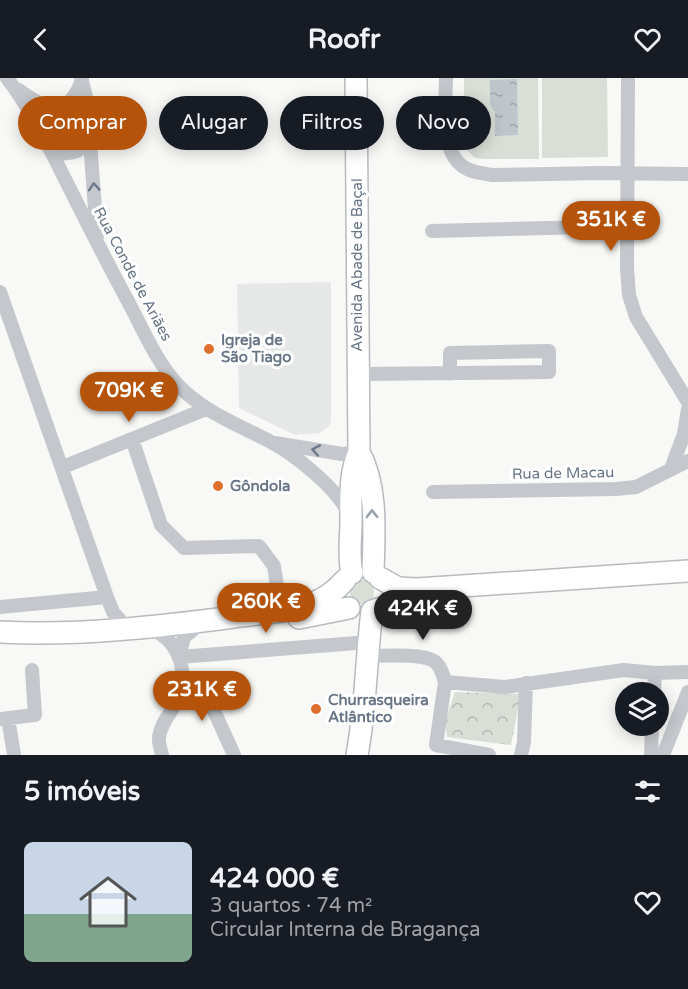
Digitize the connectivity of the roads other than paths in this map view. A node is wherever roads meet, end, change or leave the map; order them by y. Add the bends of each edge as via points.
1 (356, 78) edge
2 (446, 78) edge
3 (628, 78) edge
4 (81, 79) edge
5 (11, 82) edge
6 (19, 96) edge
7 (28, 96) edge
8 (75, 96) edge
9 (86, 96) edge
10 (50, 150) edge
11 (59, 150) edge
12 (80, 150) edge
13 (91, 150) edge
14 (627, 174) junction
15 (688, 174) edge
16 (627, 226) junction
17 (432, 231) dead end
18 (98, 246) junction
19 (0, 292) edge
20 (358, 374) junction
21 (450, 374) junction
22 (688, 402) edge
23 (206, 409) junction
24 (688, 410) edge
25 (132, 439) junction
26 (273, 443) junction
27 (359, 452) junction
28 (688, 461) edge
29 (63, 467) junction
30 (671, 469) junction
31 (434, 492) dead end
32 (351, 521) junction
33 (688, 571) edge
34 (362, 576) junction
35 (277, 586) dead end
36 (688, 586) edge
37 (107, 597) junction
38 (0, 607) edge
39 (364, 610) junction
40 (127, 628) junction
41 (193, 630) junction
42 (97, 631) junction
43 (0, 632) edge
44 (159, 633) junction
45 (0, 640) edge
46 (361, 649) junction
47 (179, 657) junction
48 (32, 670) dead end
49 (688, 672) edge
50 (655, 673) junction
51 (184, 678) junction
52 (445, 682) junction
53 (526, 682) junction
54 (655, 682) edge
55 (688, 692) edge
56 (4, 719) edge
57 (652, 736) edge
58 (14, 755) edge
59 (162, 755) edge
60 (234, 755) edge
61 (345, 755) edge
62 (357, 755) edge
63 (489, 755) edge
64 (522, 755) edge
65 (651, 755) edge
66 (663, 755) edge

1 - 20 main road, Avenida Abade de Baçal
2 - 14 street via 448,139 461,165 492,175
3 - 14 street
4 - 8 street
4 - 9 street
5 - 6 street, Rua Conde de Ariães
5 - 7 street
10 - 18 street, Rua Conde de Ariães
11 - 12 street
18 -> 13 street
14 - 15 street
14 - 16 street
16 - 17 street
16 - 22 street via 629,295 636,317
18 - 23 street, Rua Conde de Ariães via 163,365 184,391
19 - 29 street
20 - 21 street
20 - 27 main road, Avenida Abade de Baçal
21 - 21 street via 549,372 549,351 450,353
23 - 25 street
23 - 26 street, Rua Conde de Ariães
24 - 30 street via 684,435
25 - 29 street
25 - 35 street via 161,525 183,548 259,546 274,566
27 -> 26 street, Rua Conde de Ariães via 342,454
26 - 32 street, Rua Conde de Ariães via 327,483 347,508
27 - 32 main road, Avenida Abade de Baçal via 352,477
34 -> 27 main road, Avenida Abade de Baçal via 372,491
28 - 30 street, Rua de Macau
29 - 37 street
30 - 31 street, Rua de Macau via 636,487 616,489
32 - 34 main road, Avenida Abade de Baçal via 350,553
33 - 34 main road via 417,589 398,588
34 - 39 main road, Avenida Abade de Baçal via 342,595
34 - 39 main road, Avenida Abade de Baçal via 385,588 381,604
34 - 40 main road via 320,600 296,608
36 - 39 main road
37 - 38 street
37 - 40 street via 113,612
37 - 42 street
39 - 41 main road
39 - 46 main road, Avenida Abade de Baçal
40 - 42 main road
41 - 44 main road
41 - 47 street via 182,641
42 - 43 main road
44 - 45 main road via 72,642
44 - 47 street via 169,640
46 - 47 street
46 - 52 street via 434,661
46 - 61 main road, Avenida Abade de Baçal
46 - 62 main road, Avenida Abade de Baçal via 364,713
47 - 51 street
48 - 56 street via 35,715
49 - 50 street
50 - 53 street via 624,670
50 - 54 street
51 - 59 street via 178,699 162,724
51 - 60 street via 210,702
52 - 53 street via 505,687
52 - 63 street via 436,745
53 - 64 street
55 - 66 street
56 - 58 street
57 - 65 street

